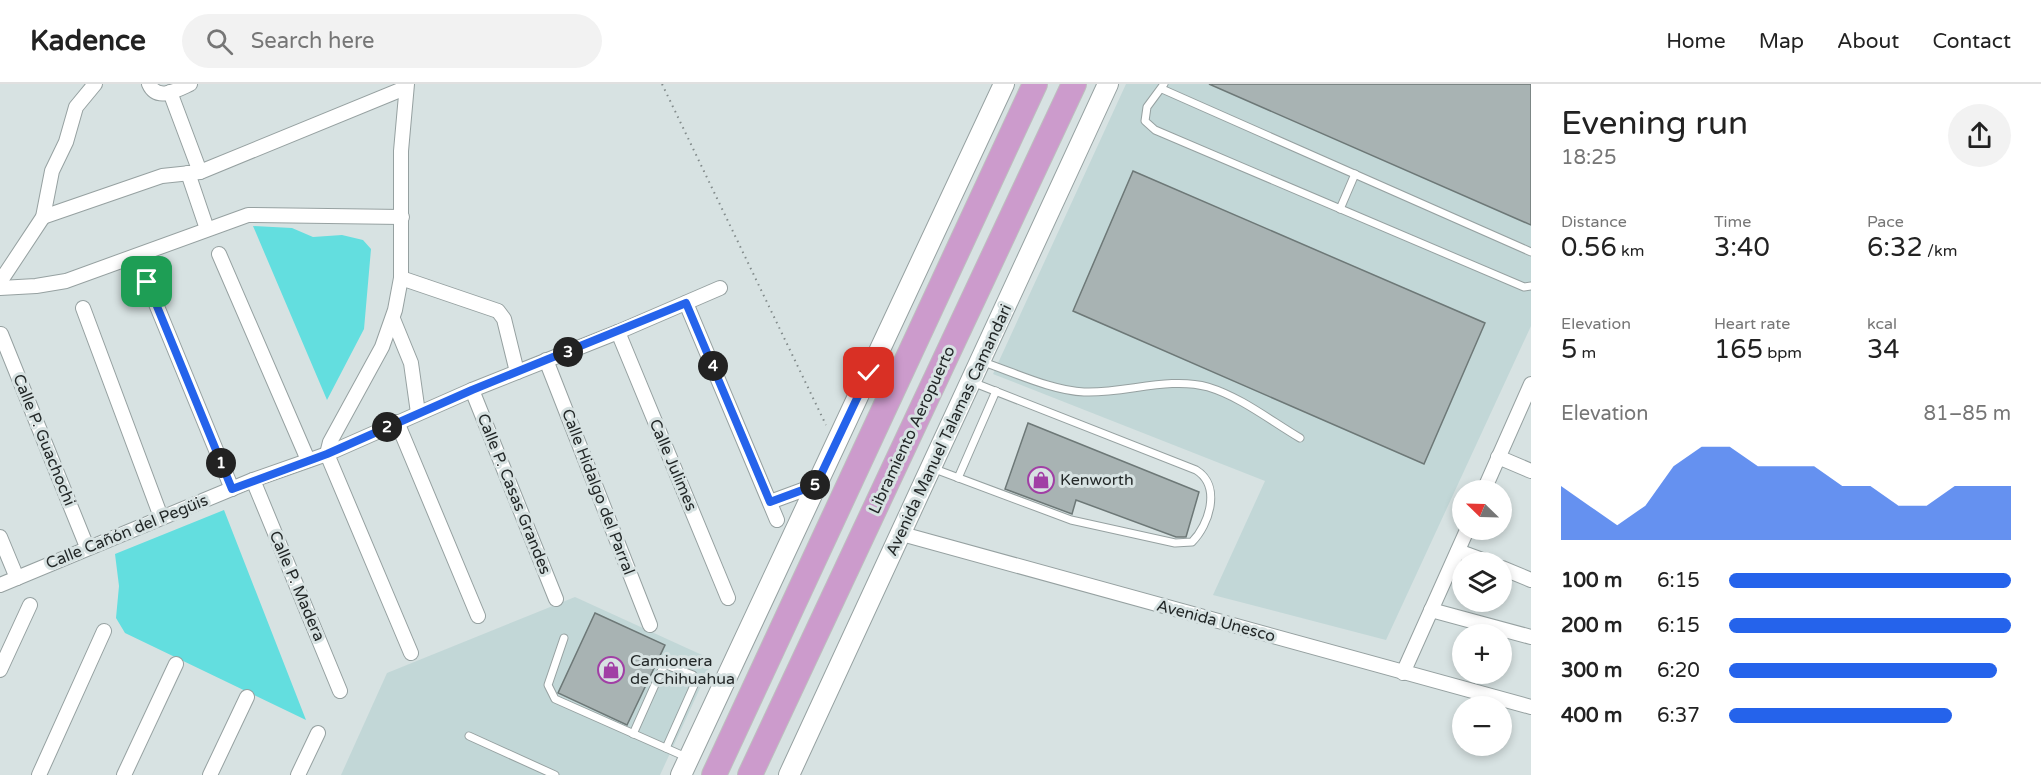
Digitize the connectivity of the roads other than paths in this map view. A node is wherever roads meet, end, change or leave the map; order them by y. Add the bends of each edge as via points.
1 (95, 84) edge
2 (149, 84) edge
3 (190, 84) edge
4 (1004, 84) edge
5 (1035, 84) edge
6 (1074, 84) edge
7 (1087, 84) edge
8 (1108, 84) edge
9 (406, 86) edge
10 (1163, 87) edge
11 (170, 92) junction
12 (1053, 132) junction
13 (194, 172) junction
14 (1355, 174) junction
15 (1340, 209) junction
16 (43, 217) junction
17 (402, 217) junction
18 (207, 229) junction
19 (1531, 252) edge
20 (219, 254) dead end
21 (400, 278) junction
22 (0, 282) edge
23 (147, 282) dead end
24 (1531, 286) edge
25 (0, 288) edge
26 (720, 288) dead end
27 (686, 303) junction
28 (83, 308) dead end
29 (393, 320) junction
30 (618, 332) junction
31 (1, 334) edge
32 (546, 360) junction
33 (981, 362) junction
34 (517, 372) junction
35 (972, 382) junction
36 (1531, 384) edge
37 (472, 390) junction
38 (996, 391) junction
39 (418, 413) junction
40 (397, 422) junction
41 (1300, 438) dead end
42 (327, 454) junction
43 (1498, 457) junction
44 (308, 460) junction
45 (932, 468) junction
46 (1531, 471) edge
47 (958, 478) junction
48 (253, 480) junction
49 (1488, 480) edge
50 (816, 485) junction
51 (232, 489) junction
52 (770, 502) junction
53 (161, 517) junction
54 (777, 520) dead end
55 (902, 534) junction
56 (0, 537) edge
57 (1463, 540) edge
58 (87, 547) junction
59 (1458, 551) joint
60 (1512, 572) edge
61 (17, 578) junction
62 (1531, 580) edge
63 (0, 585) edge
64 (728, 598) dead end
65 (556, 599) dead end
66 (30, 605) dead end
67 (1431, 610) junction
68 (477, 616) dead end
69 (650, 624) dead end
70 (104, 631) dead end
71 (1531, 637) edge
72 (564, 638) dead end
73 (411, 653) dead end
74 (176, 664) dead end
75 (0, 670) edge
76 (1403, 672) junction
77 (340, 691) dead end
78 (247, 698) dead end
79 (1531, 707) edge
80 (318, 733) dead end
81 (633, 734) junction
82 (469, 736) dead end
83 (666, 748) junction
84 (685, 767) edge
85 (39, 775) edge
86 (124, 775) edge
87 (210, 775) edge
88 (298, 775) edge
89 (555, 775) edge
90 (714, 775) edge
91 (750, 775) edge
92 (789, 775) edge

1 - 16 street via 76,107 52,171
2 - 11 street via 154,92
3 - 11 street
4 - 50 main road
5 - 90 highway, Libramiento Aeropuerto
6 - 12 highway, Libramiento Aeropuerto
7 - 12 highway
8 - 33 main road, Avenida Manuel Talamas Camandari
9 - 13 street
9 - 17 street
10 - 14 lane
10 - 15 lane via 1147,107 1145,121 1155,130
11 - 13 street
12 - 91 highway, Libramiento Aeropuerto
13 - 16 street via 162,176
13 - 18 street
14 - 15 lane
14 - 19 lane
15 - 24 lane via 1524,287
16 - 22 street
17 - 18 street via 248,214
17 - 21 street
18 - 25 street via 66,281
20 - 44 street
21 - 29 street
21 - 34 street via 498,311 504,319
23 - 51 street
26 - 27 street, Calle Cañón del Pegüis
27 - 30 street, Calle Cañón del Pegüis
27 - 52 street
28 - 53 street
29 - 39 street via 411,363
29 - 42 street
30 - 32 street, Calle Cañón del Pegüis
30 - 64 street, Calle Julimes
31 - 58 street, Calle P. Guachochi
32 - 34 street, Calle Cañón del Pegüis
32 - 69 street, Calle Hidalgo del Parral
33 - 35 main road, Avenida Manuel Talamas Camandari
33 - 41 lane via 1085,392 1185,384 1206,386 1226,393
34 - 37 street, Calle Cañón del Pegüis
35 - 38 lane
35 - 45 main road, Avenida Manuel Talamas Camandari
36 - 43 street
37 - 39 street, Calle Cañón del Pegüis
37 - 65 street, Calle P. Casas Grandes
38 - 47 lane
38 - 47 lane via 1196,470 1208,483 1212,500 1208,516 1192,542 1174,543 1071,520
39 - 40 street, Calle Cañón del Pegüis
40 - 42 street, Calle Cañón del Pegüis
40 - 68 street
42 - 44 street, Calle Cañón del Pegüis
42 - 73 street
43 - 46 street
43 - 49 street
44 - 48 street, Calle Cañón del Pegüis
45 - 47 lane
45 - 55 main road, Avenida Manuel Talamas Camandari
48 - 51 street, Calle Cañón del Pegüis
48 - 77 street, Calle P. Madera
50 - 52 street
50 - 84 main road
51 - 53 street, Calle Cañón del Pegüis
52 - 54 street
53 - 58 street, Calle Cañón del Pegüis
55 - 76 street, Avenida Unesco
55 - 92 main road, Avenida Manuel Talamas Camandari
56 - 61 street
57 - 59 street
58 - 61 street, Calle Cañón del Pegüis
59 - 67 street
60 - 62 street
61 - 63 street, Calle Cañón del Pegüis
66 - 75 street
67 - 71 street
67 - 76 street
70 - 85 street
72 - 81 lane via 550,674 550,692 561,702
74 - 86 street
76 - 79 street, Avenida Unesco
78 - 87 street
80 - 88 street
81 - 83 lane
81 - 83 lane via 666,665 693,675 696,681
82 - 89 lane
83 - 84 lane

